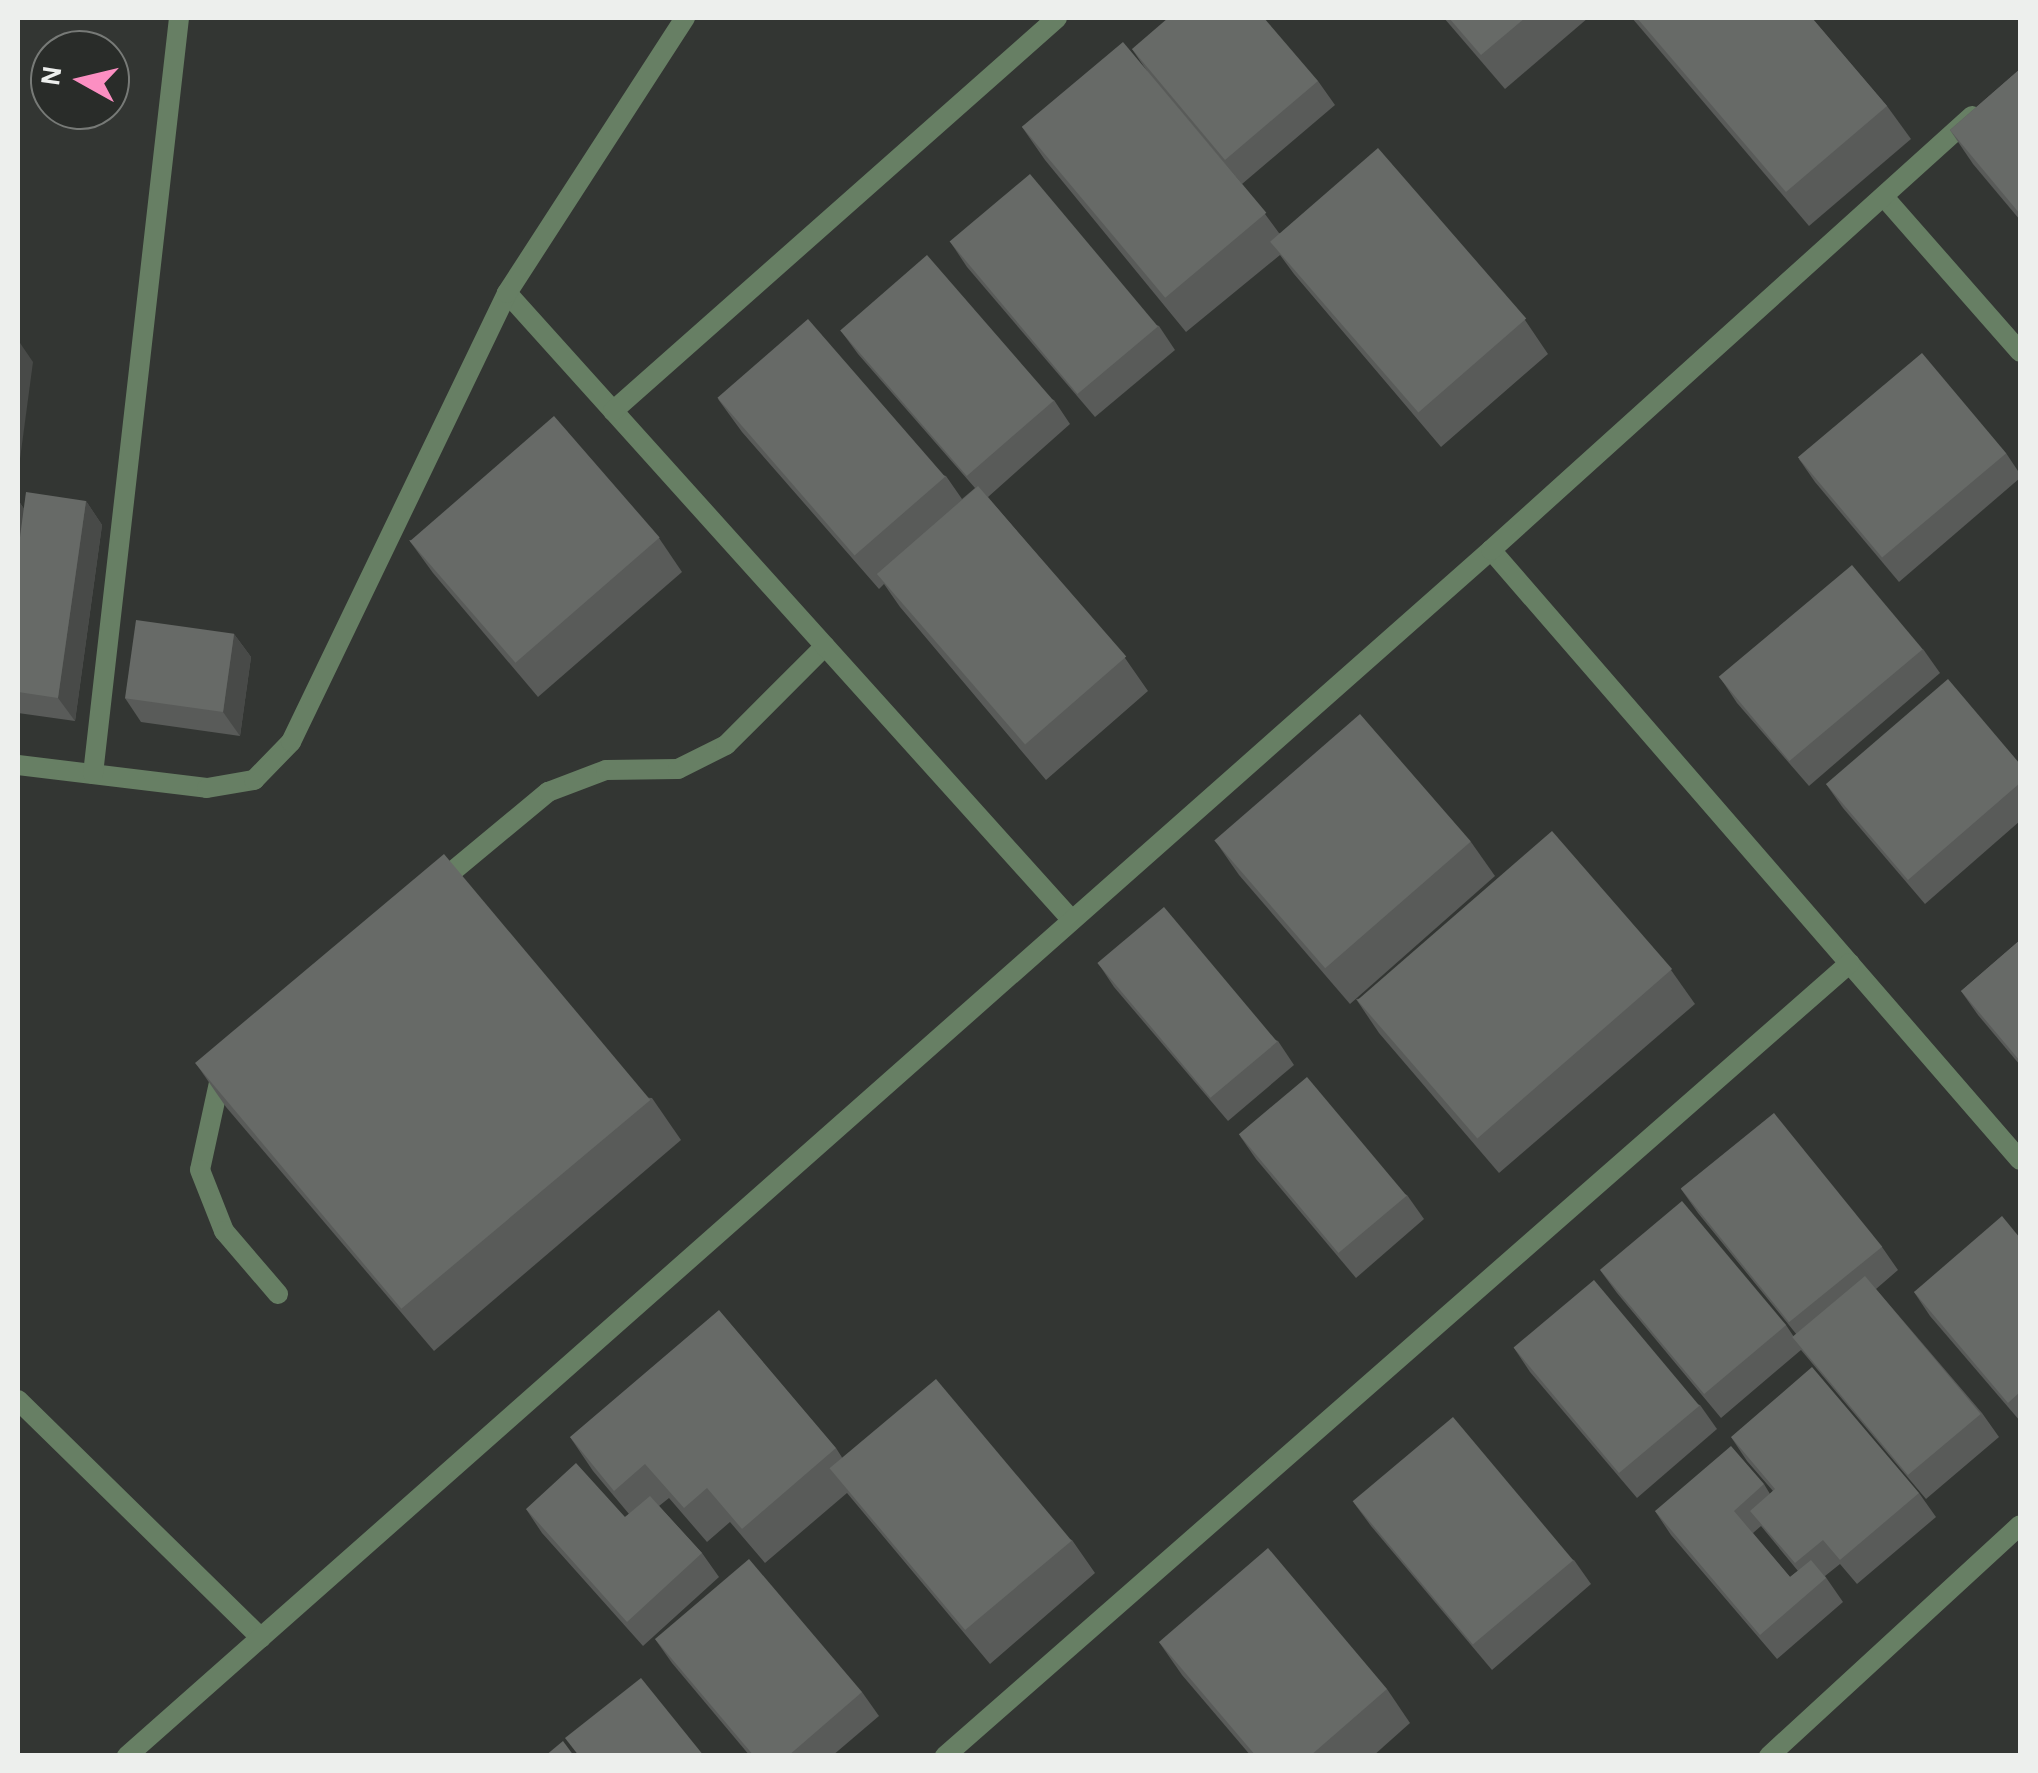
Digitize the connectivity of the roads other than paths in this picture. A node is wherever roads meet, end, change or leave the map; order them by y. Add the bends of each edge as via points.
1 (178, 18) edge
2 (684, 18) edge
3 (1057, 18) edge
4 (1993, 96) edge
5 (1884, 197) junction
6 (507, 293) junction
7 (2020, 352) edge
8 (613, 411) junction
9 (1491, 550) junction
10 (824, 646) junction
11 (18, 765) edge
12 (93, 774) junction
13 (425, 894) edge
14 (1070, 918) junction
15 (1850, 963) junction
16 (240, 1046) edge
17 (2020, 1160) edge
18 (278, 1294) dead end
19 (18, 1400) edge
20 (2020, 1524) edge
21 (261, 1638) junction
22 (1779, 1752) edge
23 (127, 1756) edge
24 (945, 1756) edge

1 - 12 street
2 - 6 street
3 - 8 street
4 - 5 street
5 - 7 street
5 - 9 street
6 - 8 street
6 - 12 street via 291,742 254,780 206,788
8 - 10 street
9 - 14 street
9 - 15 street
10 - 13 street via 726,745 678,769 606,770 548,792
10 - 14 street
11 - 12 street
14 - 21 street
15 - 17 street
15 - 24 street
16 - 18 street via 224,1059 200,1170 224,1231
19 - 21 street
20 - 22 street
21 - 23 street

